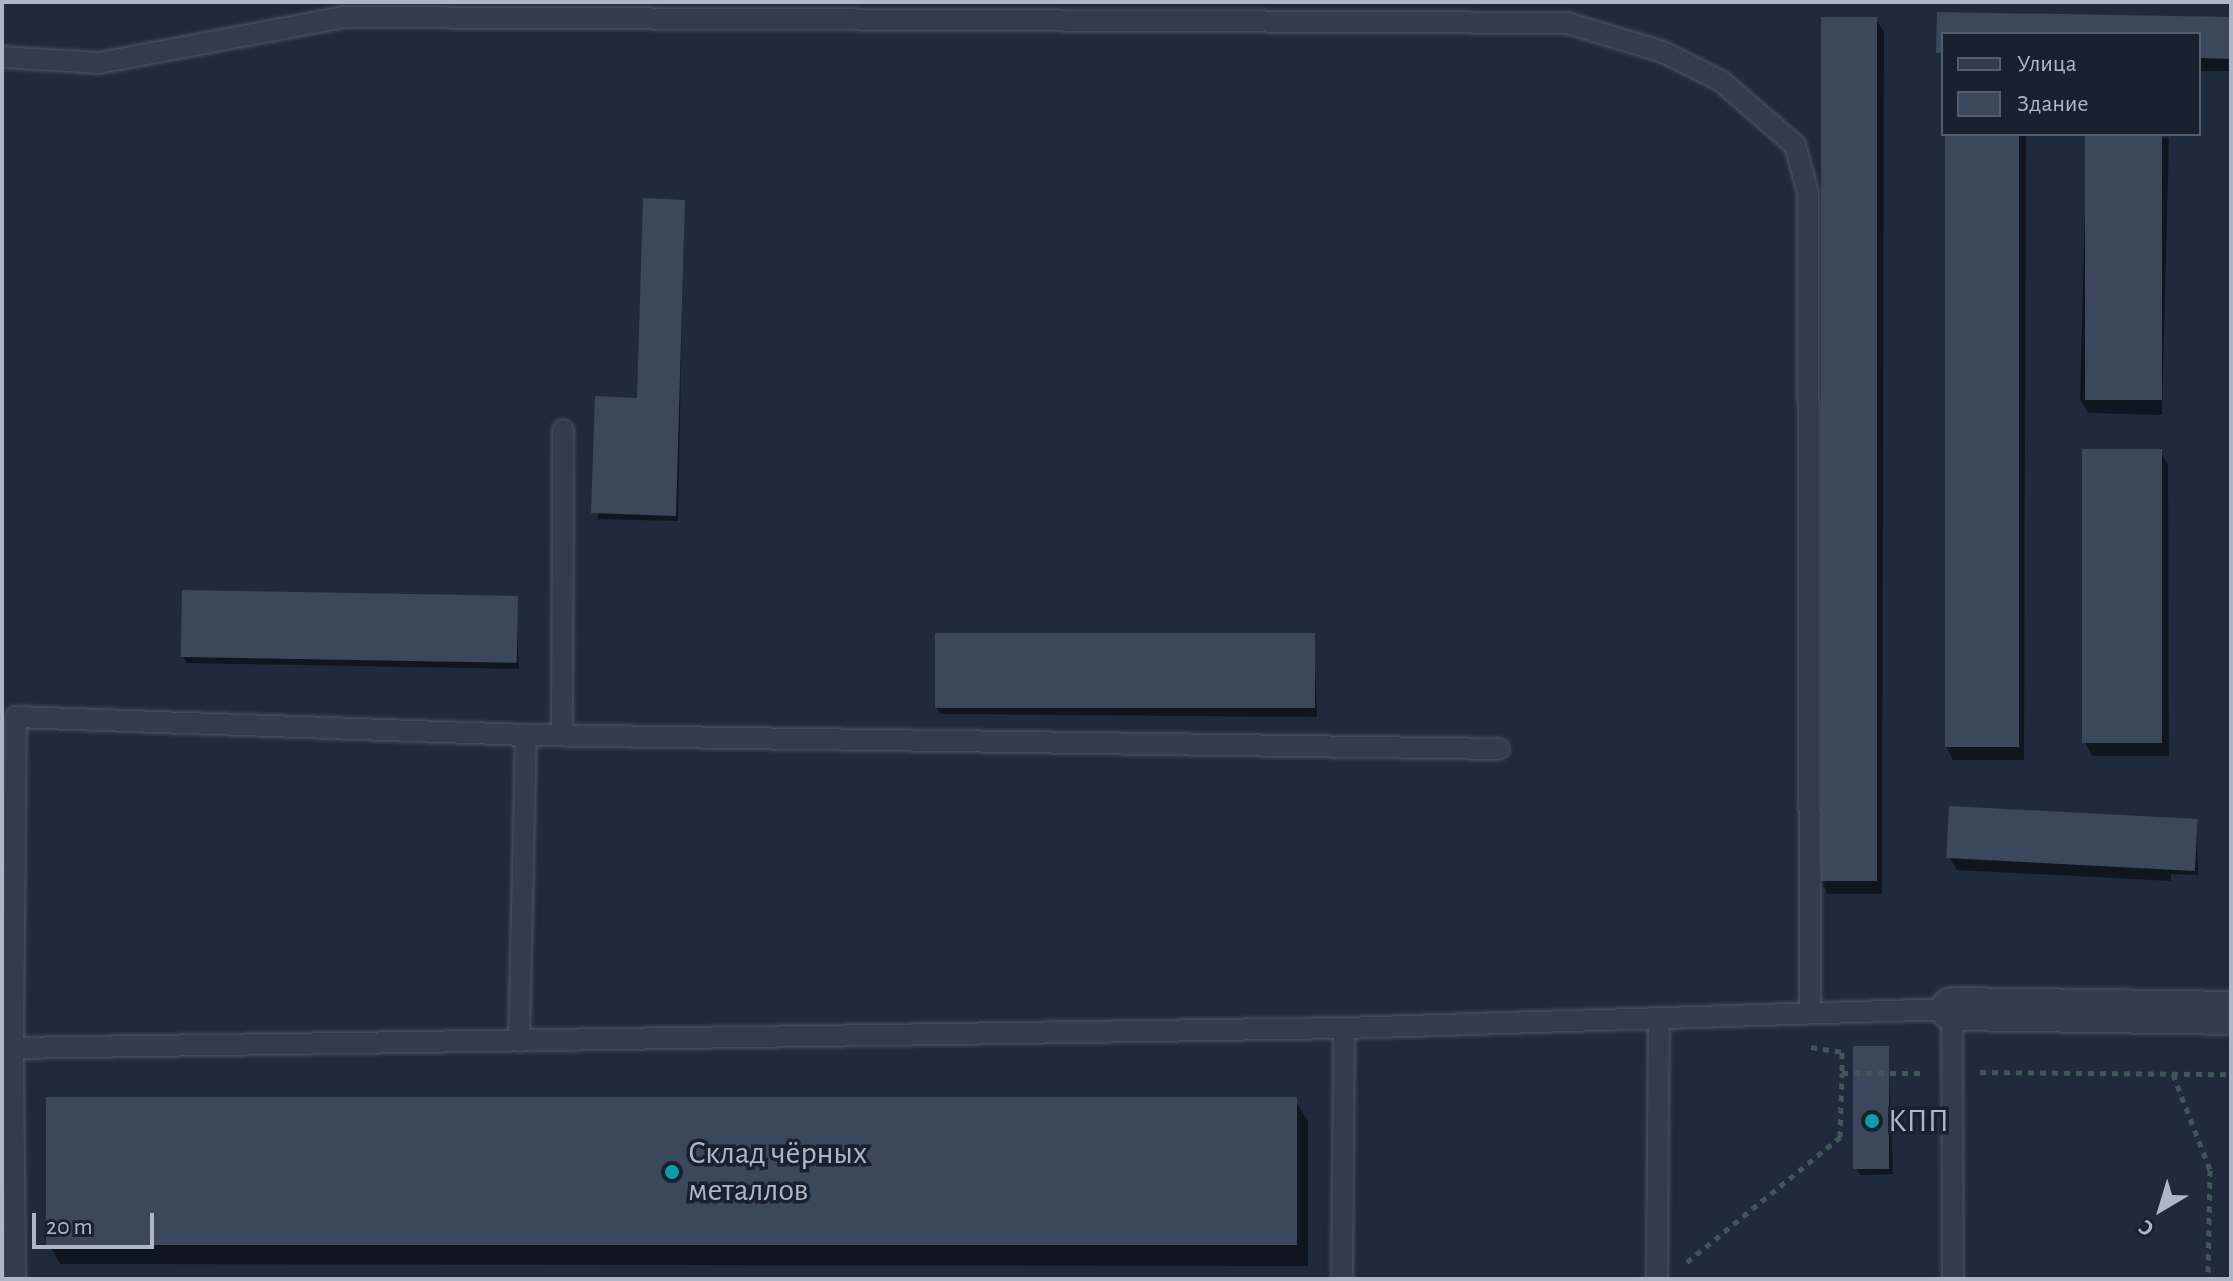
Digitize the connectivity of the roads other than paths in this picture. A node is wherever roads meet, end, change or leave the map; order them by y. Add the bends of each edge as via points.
1 (2, 57) edge
2 (563, 430) dead end
3 (526, 735) junction
4 (562, 735) junction
5 (1499, 749) dead end
6 (1952, 1009) junction
7 (1810, 1011) junction
8 (2231, 1013) edge
9 (1659, 1021) junction
10 (1344, 1028) junction
11 (519, 1041) junction
12 (13, 1048) junction
13 (15, 1279) edge
14 (1342, 1279) edge
15 (1657, 1279) edge
16 (1953, 1279) edge

1 - 7 lane via 99,63 344,17 1567,23 1663,52 1721,81 1795,145 1808,193
2 - 4 lane
3 - 4 lane
3 - 11 lane
3 - 12 lane via 16,717
4 - 5 lane
6 - 7 lane
6 - 8 street
6 - 16 lane
7 - 9 lane
9 - 10 lane
9 - 15 lane
10 - 11 lane
10 - 14 lane
11 - 12 lane
12 - 13 lane

